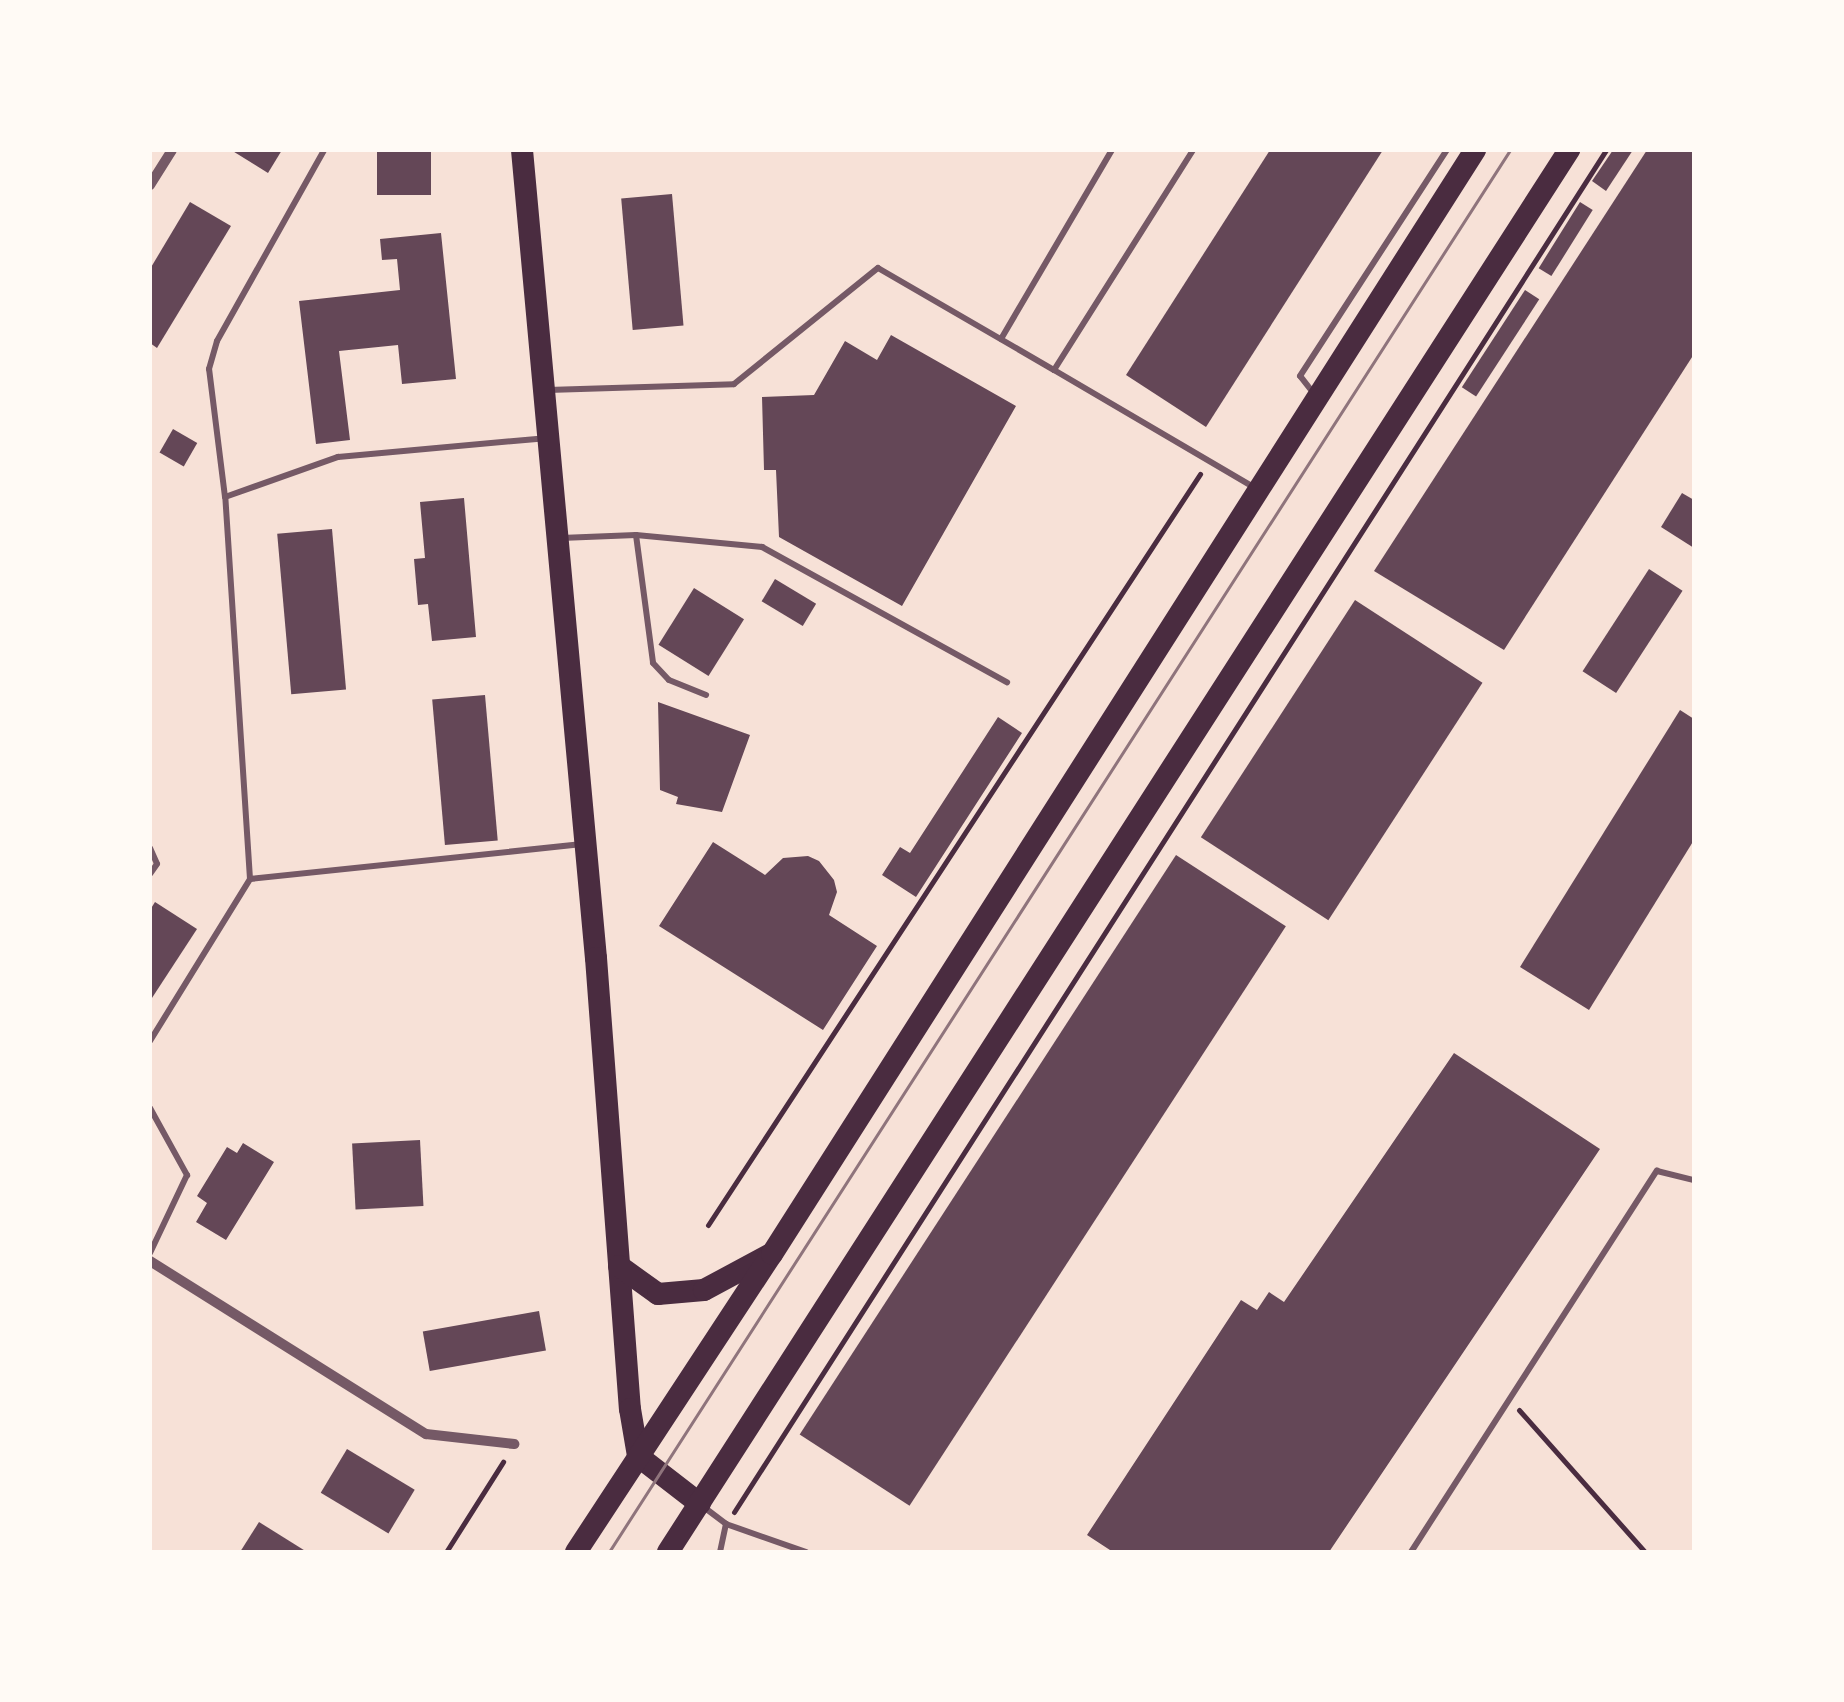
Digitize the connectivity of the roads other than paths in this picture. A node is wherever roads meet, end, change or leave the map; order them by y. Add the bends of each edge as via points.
1 (172, 150) edge
2 (324, 150) edge
3 (522, 150) edge
4 (1112, 150) edge
5 (1193, 150) edge
6 (1447, 150) edge
7 (1475, 150) edge
8 (1569, 150) edge
9 (150, 185) edge
10 (1001, 338) junction
11 (1054, 370) junction
12 (542, 391) junction
13 (1318, 398) junction
14 (546, 438) junction
15 (1258, 490) junction
16 (224, 497) junction
17 (636, 534) junction
18 (555, 538) junction
19 (1006, 682) dead end
20 (706, 695) dead end
21 (585, 844) junction
22 (150, 848) edge
23 (150, 874) edge
24 (250, 879) junction
25 (150, 1041) edge
26 (150, 1108) edge
27 (1694, 1180) edge
28 (150, 1252) edge
29 (772, 1254) junction
30 (150, 1261) edge
31 (619, 1266) junction
32 (514, 1444) road end
33 (638, 1456) junction
34 (700, 1504) junction
35 (726, 1524) junction
36 (576, 1552) edge
37 (668, 1552) edge
38 (720, 1552) edge
39 (806, 1552) edge
40 (1411, 1552) edge

1 - 9 street
2 - 16 lane via 217,341 209,370
3 - 12 main road
4 - 10 lane
5 - 11 lane
6 - 13 lane via 1300,376
7 - 13 main road
8 - 34 main road
10 - 11 lane
10 - 12 lane via 878,268 734,384
11 - 15 lane
12 - 14 main road
13 - 15 main road
14 - 16 lane via 338,457
14 - 18 main road
15 - 29 main road
16 - 24 lane
17 - 18 lane
17 - 19 lane via 762,547
17 - 20 lane via 653,663 669,680
18 - 21 main road
21 - 24 lane
21 - 31 main road
22 - 23 lane via 157,864
24 - 25 lane
26 - 28 lane via 187,1175
27 - 40 lane via 1657,1171
29 - 31 main road via 704,1290 658,1294
29 - 33 main road
30 - 32 street via 426,1434
31 - 33 main road
33 - 34 main road
33 - 36 main road
34 - 35 lane
34 - 37 main road
35 - 38 lane
35 - 39 lane

